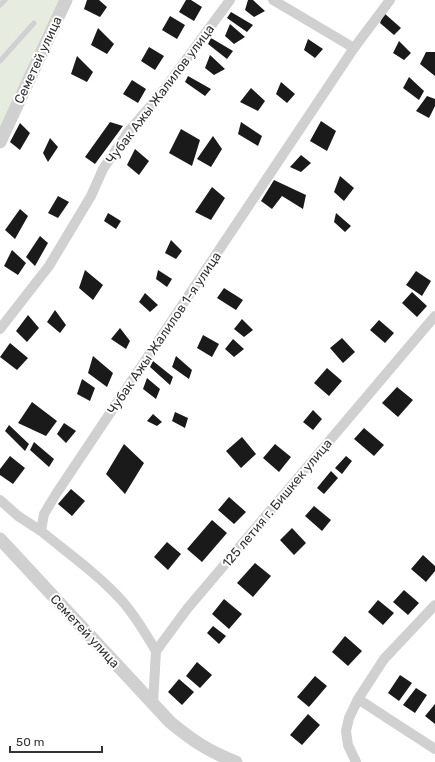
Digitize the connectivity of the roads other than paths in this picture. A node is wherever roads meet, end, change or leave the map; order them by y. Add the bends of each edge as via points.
1 (5, 0) edge
2 (66, 0) edge
3 (230, 0) edge
4 (273, 0) edge
5 (390, 0) edge
6 (0, 5) edge
7 (34, 23) dead end
8 (354, 48) junction
9 (0, 61) edge
10 (0, 142) edge
11 (435, 316) edge
12 (0, 329) edge
13 (0, 500) edge
14 (41, 531) junction
15 (0, 540) edge
16 (435, 605) edge
17 (156, 651) junction
18 (358, 699) junction
19 (153, 704) junction
20 (435, 749) edge
21 (236, 762) edge
22 (356, 762) edge

1 - 6 lane
2 - 10 street, Семетей улица
3 - 12 street, Чубак Ажы Жалилов улица via 160,95 128,132 103,169 91,196 49,266
4 - 8 street
5 - 8 street, Чубак Ажы Жалилов 1-я улица
7 - 9 lane
8 - 14 street, Чубак Ажы Жалилов 1-я улица via 56,494 44,514
11 - 17 street, 125 летия г. Бишкек улица via 187,609
13 - 14 street
14 - 17 street via 104,582 124,602
15 - 19 street, Семетей улица
16 - 18 street via 384,659
17 - 19 street
18 - 20 street
18 - 22 street via 346,731 348,745
19 - 21 street, Семетей улица via 191,739 208,750

